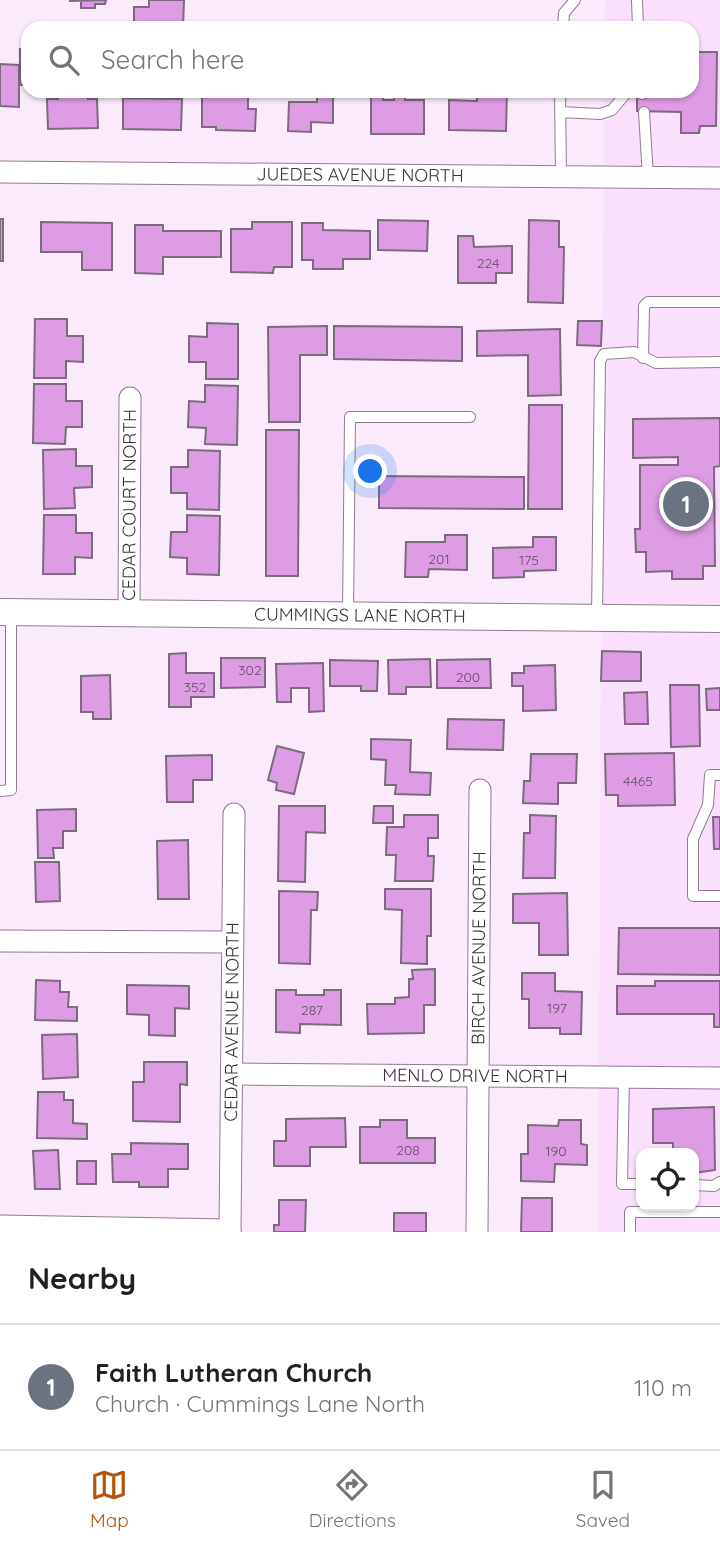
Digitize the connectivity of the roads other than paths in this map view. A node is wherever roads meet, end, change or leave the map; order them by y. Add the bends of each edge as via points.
1 (575, 0) edge
2 (637, 0) edge
3 (564, 21) edge
4 (638, 21) edge
5 (560, 98) edge
6 (622, 98) edge
7 (560, 112) junction
8 (644, 112) dead end
9 (0, 172) edge
10 (561, 177) junction
11 (648, 178) junction
12 (720, 178) edge
13 (720, 302) edge
14 (643, 358) junction
15 (720, 362) edge
16 (130, 398) dead end
17 (470, 417) dead end
18 (5, 612) edge
19 (129, 613) junction
20 (348, 615) junction
21 (597, 618) junction
22 (720, 619) edge
23 (720, 775) edge
24 (480, 790) dead end
25 (0, 791) edge
26 (234, 814) dead end
27 (720, 896) edge
28 (0, 941) edge
29 (232, 942) junction
30 (232, 1074) junction
31 (478, 1074) junction
32 (624, 1076) junction
33 (720, 1078) edge
34 (720, 1182) edge
35 (636, 1184) edge
36 (699, 1185) edge
37 (720, 1212) edge
38 (0, 1226) edge
39 (230, 1231) edge
40 (477, 1232) edge
41 (630, 1232) edge

1 - 3 lane via 564,13
2 - 4 lane
5 - 7 lane
6 - 7 lane via 612,110 600,114
7 - 10 lane
8 - 11 lane
9 - 10 street, JUEDES AVENUE NORTH
10 - 11 street, JUEDES AVENUE NORTH
11 - 12 street, JUEDES AVENUE NORTH
13 - 14 lane via 648,302 644,306
14 - 15 lane via 656,363
14 - 21 lane via 634,352 604,354 599,367
16 - 19 street, CEDAR COURT NORTH
17 - 20 lane via 350,417
18 - 19 street, CUMMINGS LANE NORTH
18 - 25 lane via 11,790
19 - 20 street, CUMMINGS LANE NORTH
20 - 21 street, CUMMINGS LANE NORTH
21 - 22 street, CUMMINGS LANE NORTH
23 - 27 lane via 710,775 708,805 694,839 694,896
24 - 31 street, BIRCH AVENUE NORTH
26 - 29 street, CEDAR AVENUE NORTH
28 - 29 street
29 - 30 street, CEDAR AVENUE NORTH
30 - 31 street, MENLO DRIVE NORTH
30 - 39 street, CEDAR AVENUE NORTH
31 - 32 street, MENLO DRIVE NORTH
31 - 40 street, BIRCH AVENUE NORTH
32 - 33 street, MENLO DRIVE NORTH
32 - 35 lane via 622,1184
34 - 36 lane
37 - 41 lane via 630,1212
38 - 39 street

